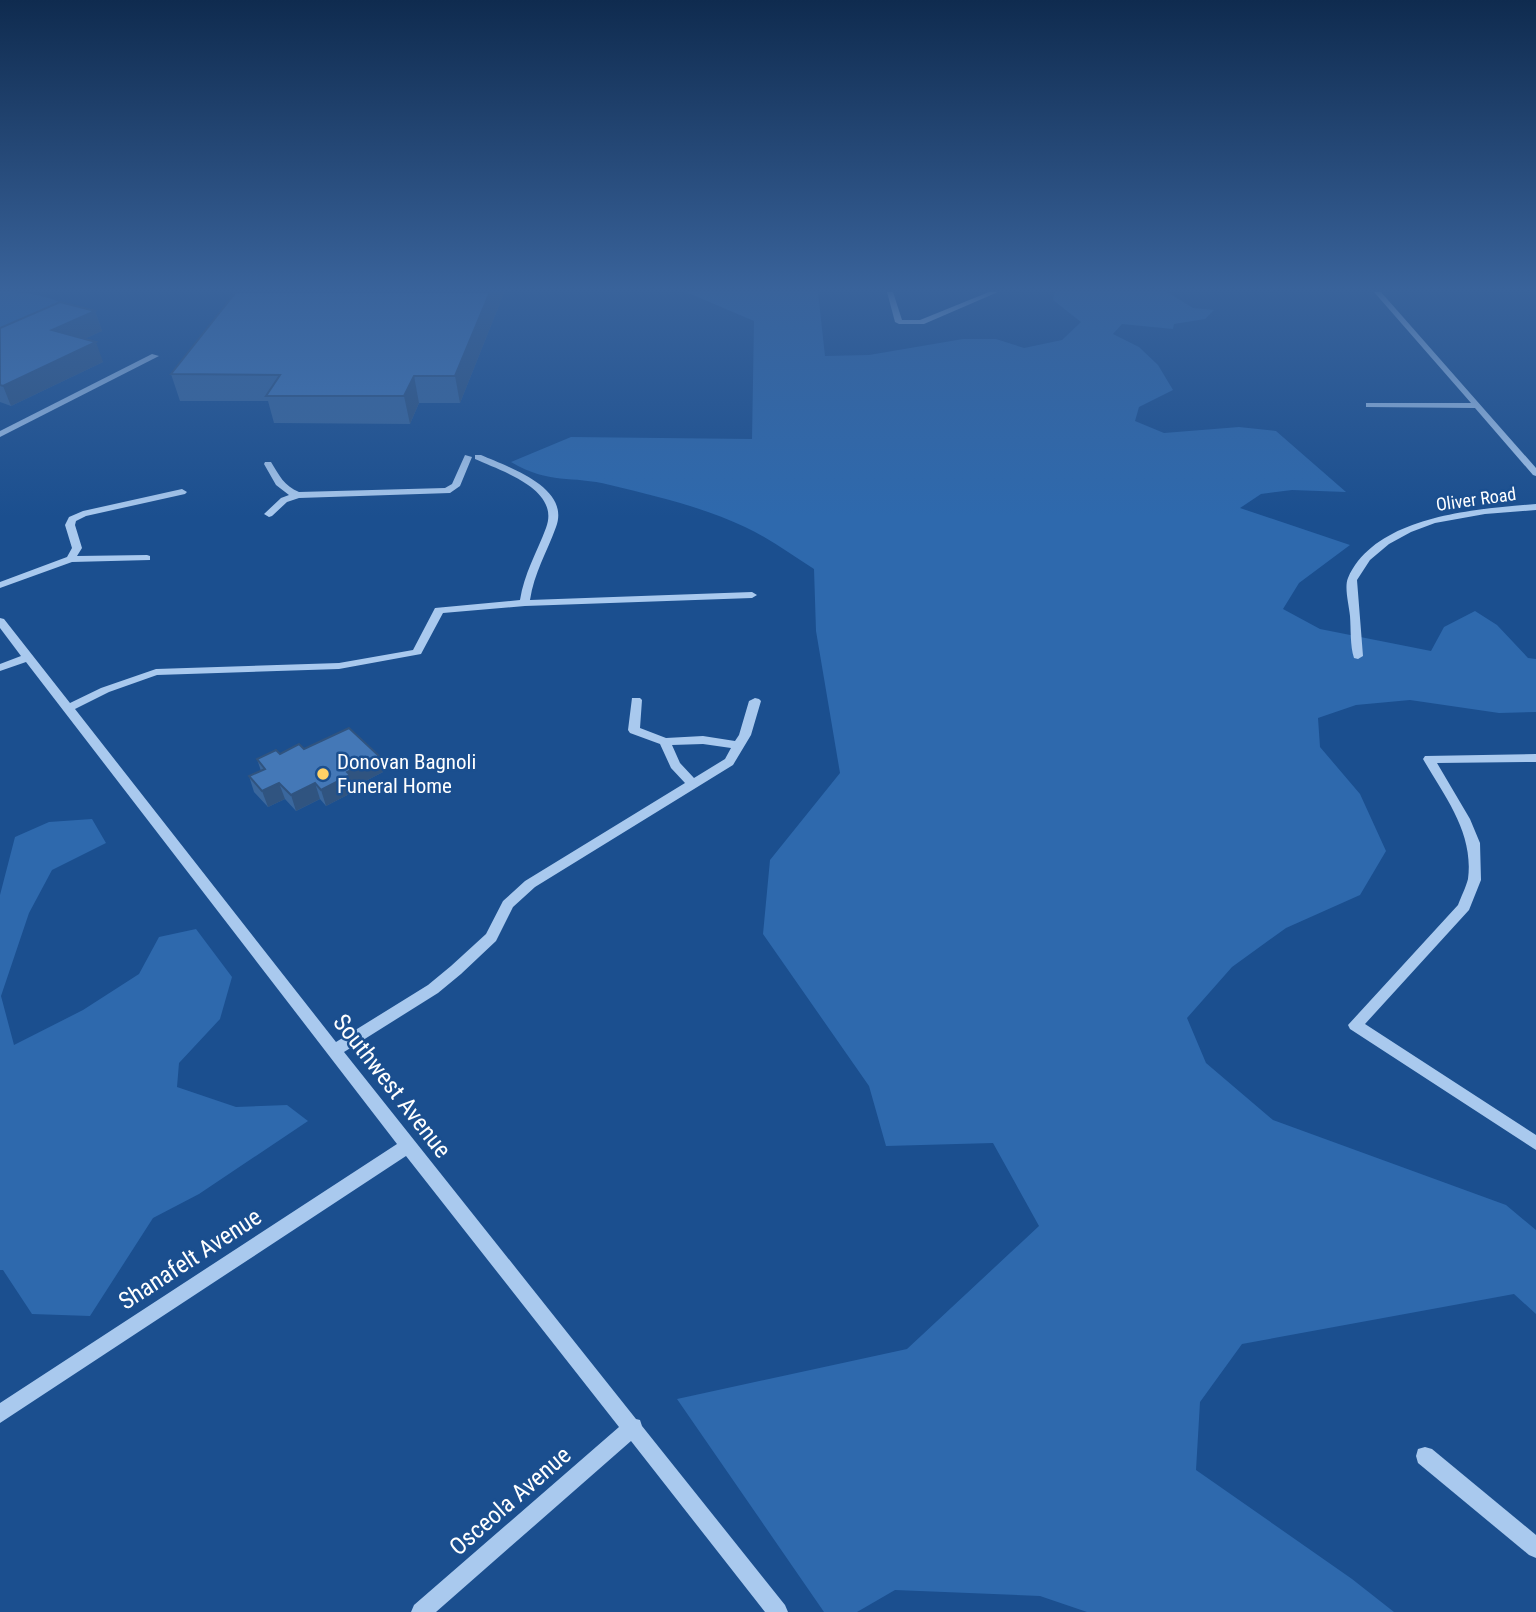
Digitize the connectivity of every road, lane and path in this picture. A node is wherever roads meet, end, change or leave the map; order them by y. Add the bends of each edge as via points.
1 (133, 367) edge
2 (1443, 367) edge
3 (1369, 405) dead end
4 (1477, 406) junction
5 (0, 435) edge
6 (268, 464) dead end
7 (1536, 472) edge
8 (182, 492) dead end
9 (298, 495) junction
10 (1536, 507) edge
11 (269, 514) dead end
12 (147, 558) dead end
13 (71, 559) junction
14 (0, 585) edge
15 (752, 595) dead end
16 (525, 603) junction
17 (0, 621) edge
18 (1358, 656) dead end
19 (28, 657) junction
20 (0, 668) edge
21 (636, 699) dead end
22 (755, 701) dead end
23 (68, 708) junction
24 (664, 742) junction
25 (740, 746) junction
26 (1536, 758) edge
27 (692, 784) junction
28 (335, 1050) junction
29 (1536, 1143) edge
30 (408, 1146) junction
31 (0, 1414) edge
32 (633, 1427) junction
33 (1424, 1456) dead end
34 (1536, 1548) edge
35 (750, 1576) joint
36 (421, 1612) edge
37 (778, 1612) edge

1 - 5 street
2 - 4 street
3 - 4 street
4 - 7 street
6 - 9 street via 286,492
8 - 13 street via 72,519 78,548
9 - 11 street
9 - 16 street via 447,491 456,486 473,457 522,478 541,490 554,513
10 - 18 street, Oliver Road via 1428,522 1371,554 1352,580
12 - 13 street
13 - 14 street
15 - 16 street
16 - 23 street via 439,610 416,652 339,666 156,672
17 - 19 street, Southwest Avenue
19 - 20 street
19 - 23 street, Southwest Avenue
21 - 24 street via 634,730
22 - 25 street
23 - 28 street, Southwest Avenue
24 - 25 street via 703,740
24 - 27 street via 675,765
25 - 27 street via 729,762
26 - 29 street via 1429,759 1474,842 1474,880 1464,907 1354,1025
27 - 28 street via 530,884 508,904 491,937 456,970
28 - 30 street, Southwest Avenue
30 - 31 street, Shanafelt Avenue
30 - 32 street, Southwest Avenue
32 - 35 street, Southwest Avenue
32 - 36 street, Osceola Avenue
33 - 34 street
35 - 37 street

